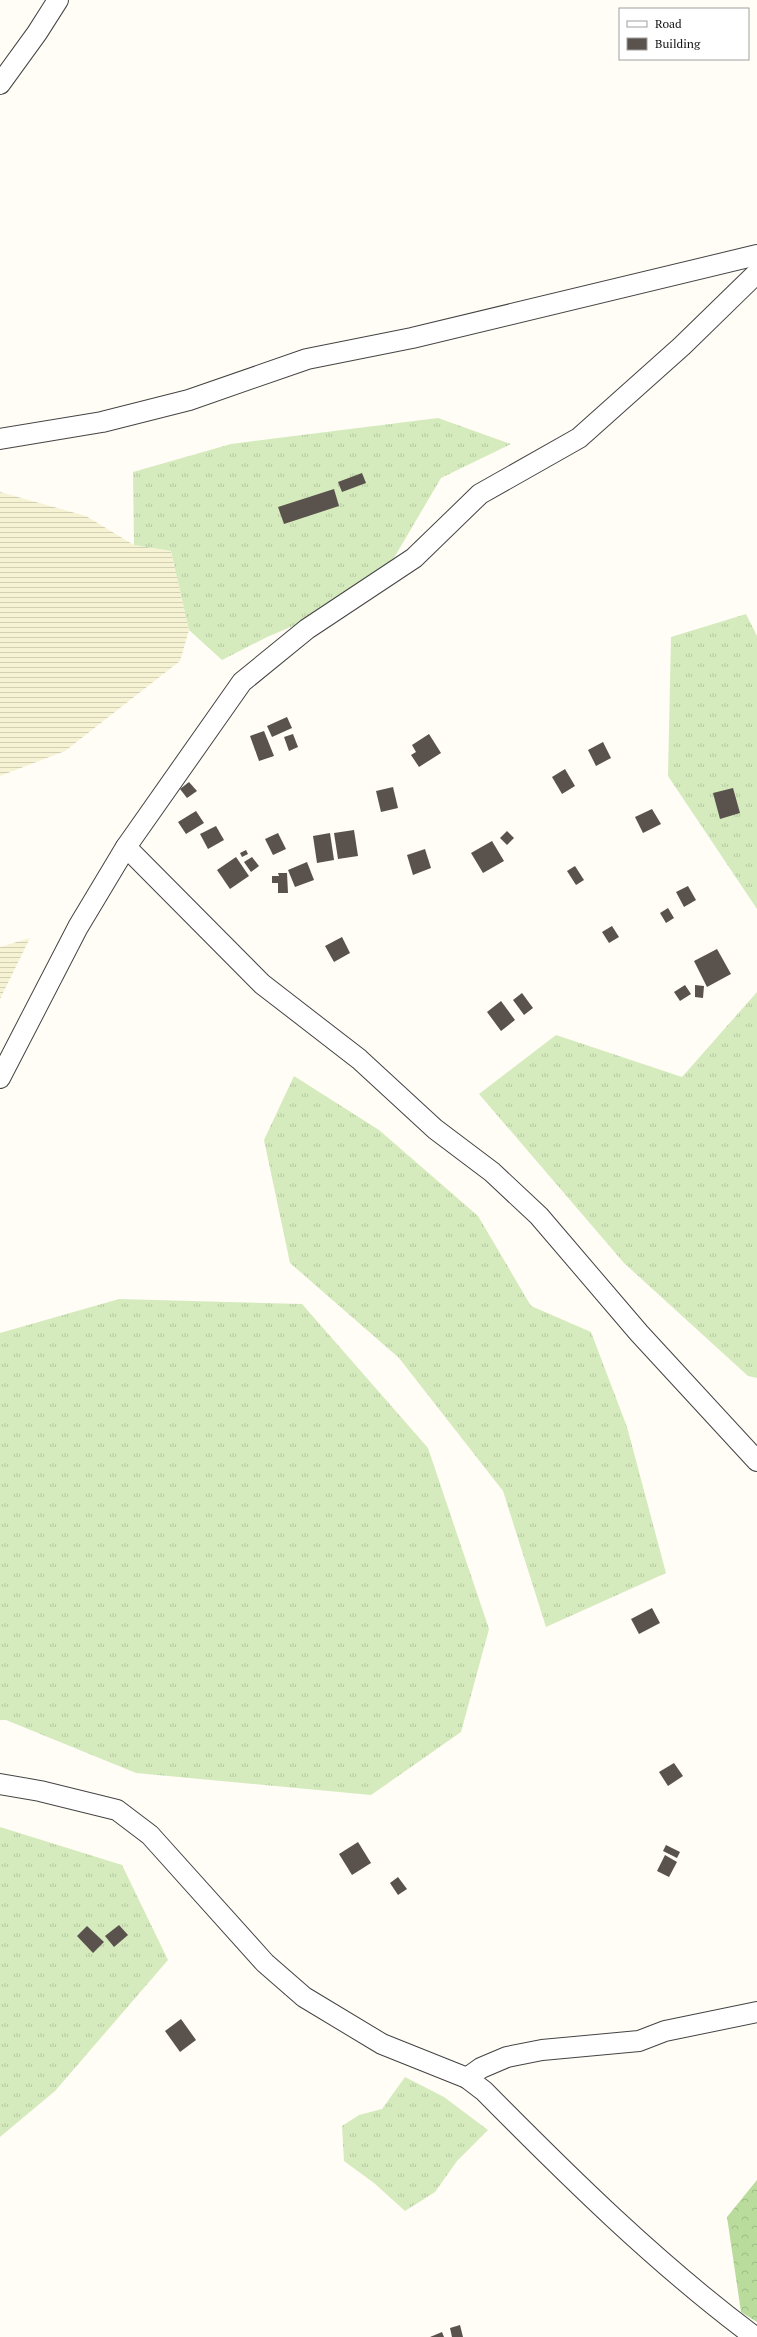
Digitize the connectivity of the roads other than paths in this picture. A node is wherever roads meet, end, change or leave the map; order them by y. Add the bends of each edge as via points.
1 (58, 0) edge
2 (0, 84) edge
3 (757, 255) edge
4 (757, 273) edge
5 (0, 439) edge
6 (126, 847) junction
7 (0, 1078) edge
8 (757, 1461) edge
9 (0, 1784) edge
10 (757, 2012) edge
11 (467, 2078) junction
12 (754, 2337) edge

1 - 2 street
3 - 5 street via 412,338 307,359 189,400 102,422
4 - 6 street via 682,346 579,438 480,494 414,558 307,629 242,682
6 - 7 street via 78,927
6 - 8 street via 262,984 359,1059 435,1129 492,1172 539,1216 639,1333
9 - 11 street via 40,1790 117,1810 150,1835 265,1963 304,1997 382,2044
10 - 11 street via 665,2031 639,2041 542,2050 507,2057
11 - 12 street via 484,2091 603,2207 719,2310

